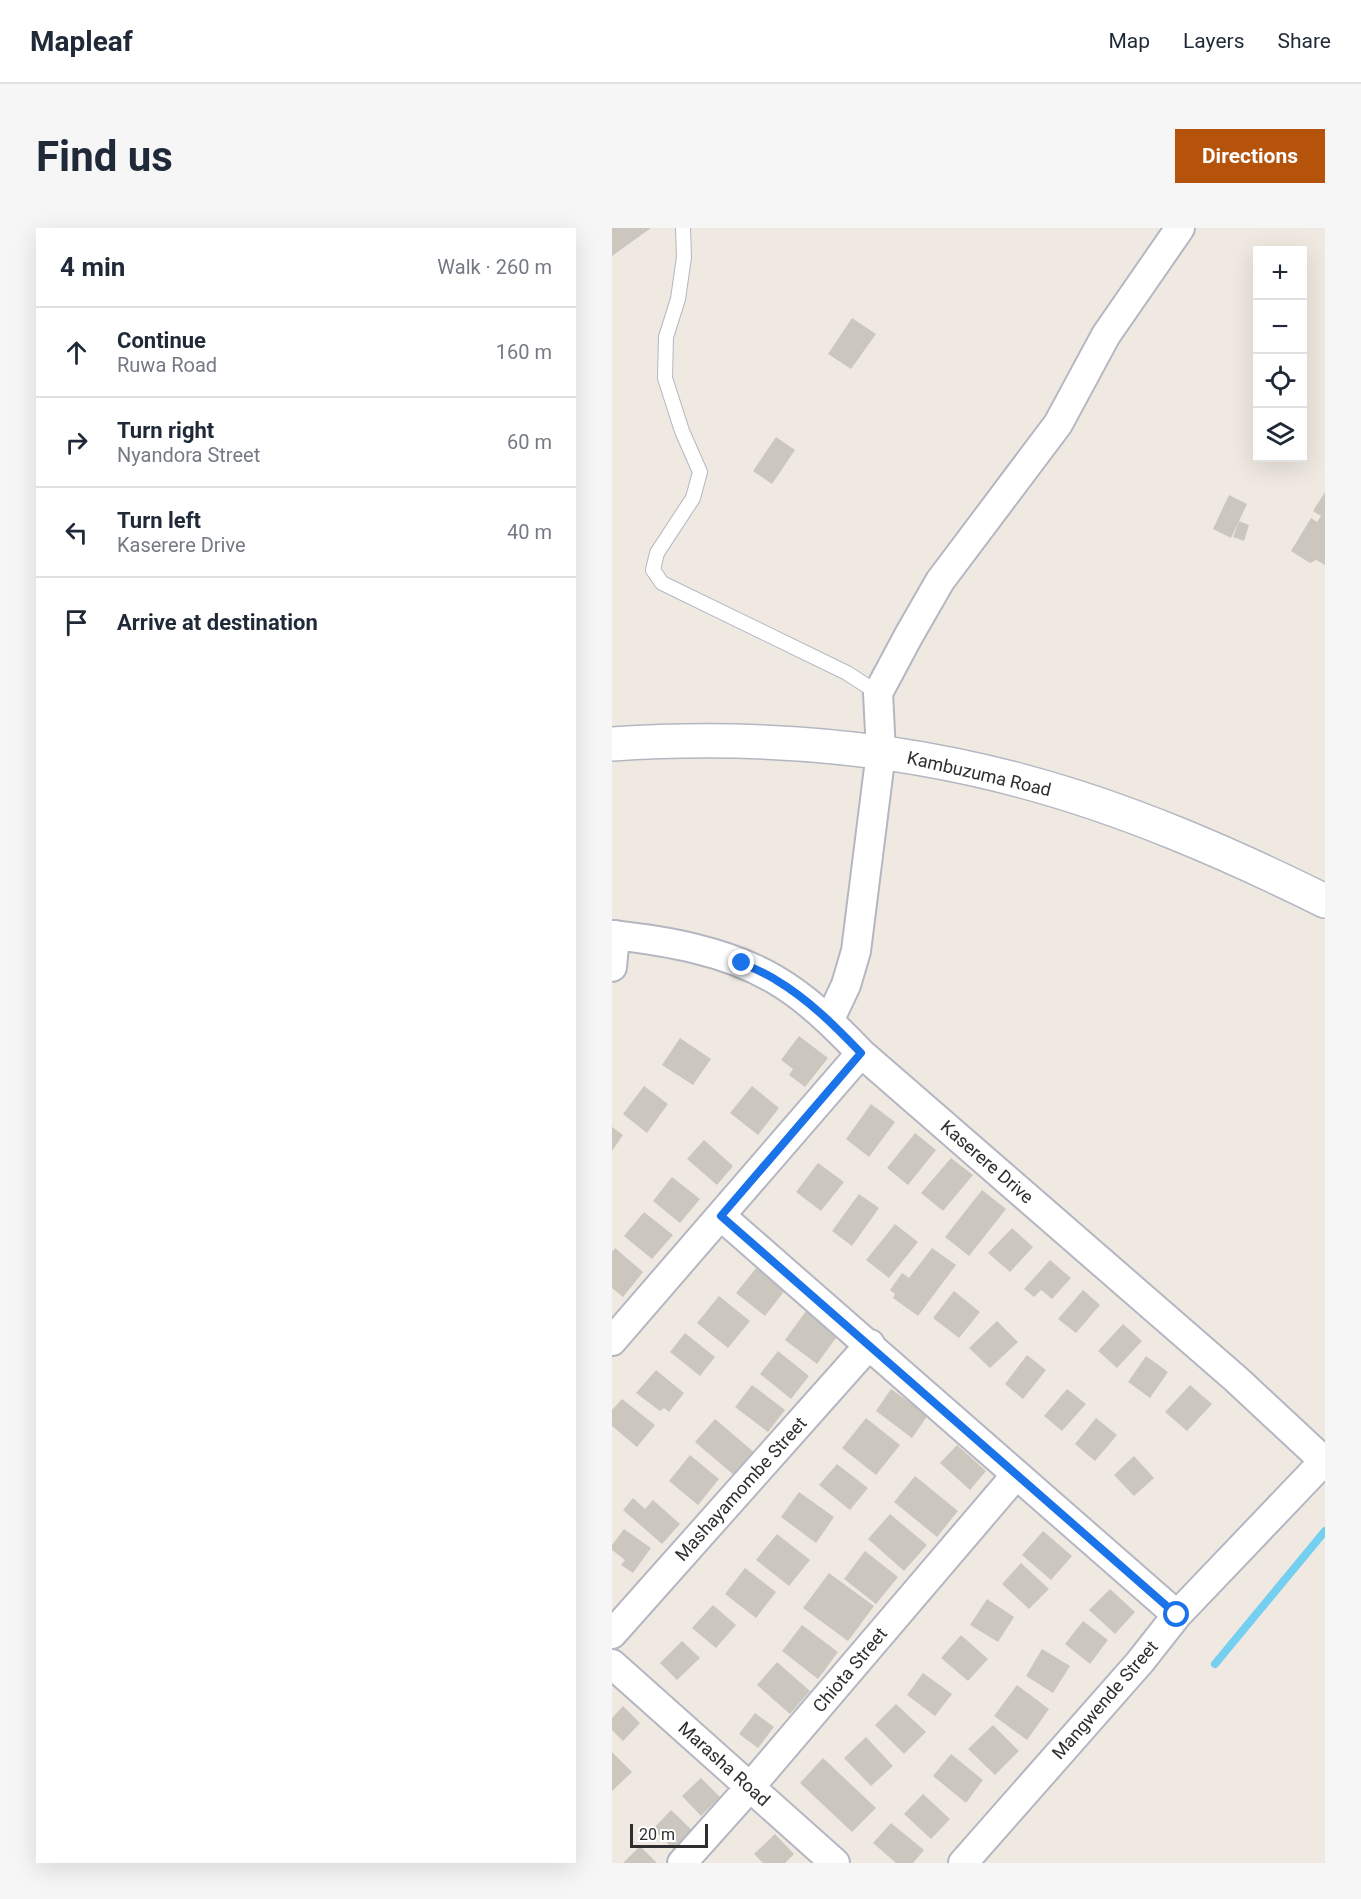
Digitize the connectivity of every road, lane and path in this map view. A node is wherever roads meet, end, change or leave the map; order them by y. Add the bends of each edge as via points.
1 (683, 228) edge
2 (1180, 228) edge
3 (878, 693) junction
4 (612, 744) edge
5 (882, 752) junction
6 (1325, 901) edge
7 (613, 935) edge
8 (612, 967) edge
9 (829, 1021) junction
10 (861, 1053) junction
11 (721, 1216) junction
12 (612, 1341) edge
13 (870, 1344) junction
14 (1324, 1461) edge
15 (1016, 1475) junction
16 (1177, 1615) junction
17 (612, 1634) edge
18 (612, 1664) edge
19 (750, 1787) junction
20 (682, 1863) edge
21 (836, 1863) edge
22 (963, 1863) edge

1 - 3 lane via 684,257 678,299 666,337 665,378 681,431 700,472 693,498 657,553 653,570 662,583 847,673
2 - 3 street via 1106,335 1058,424 940,581
3 - 5 street
4 - 5 main road, Kambuzuma Road via 671,740 778,742
5 - 6 main road, Kambuzuma Road via 1022,781 1103,807 1184,837
5 - 9 street via 856,951
7 - 8 street
7 - 9 street, Kaserere Drive via 670,944 742,963 775,979
9 - 10 street, Kaserere Drive
10 - 11 street
10 - 14 street, Kaserere Drive via 1236,1378
11 - 12 street
11 - 13 street
13 - 15 street
13 - 17 street, Mashayamombe Street
14 - 16 street, Mangwende Street
15 - 16 street
15 - 19 street, Chiota Street
16 - 22 street, Mangwende Street
18 - 19 street, Marasha Road
19 - 20 street, Chiota Street
19 - 21 street, Marasha Road

